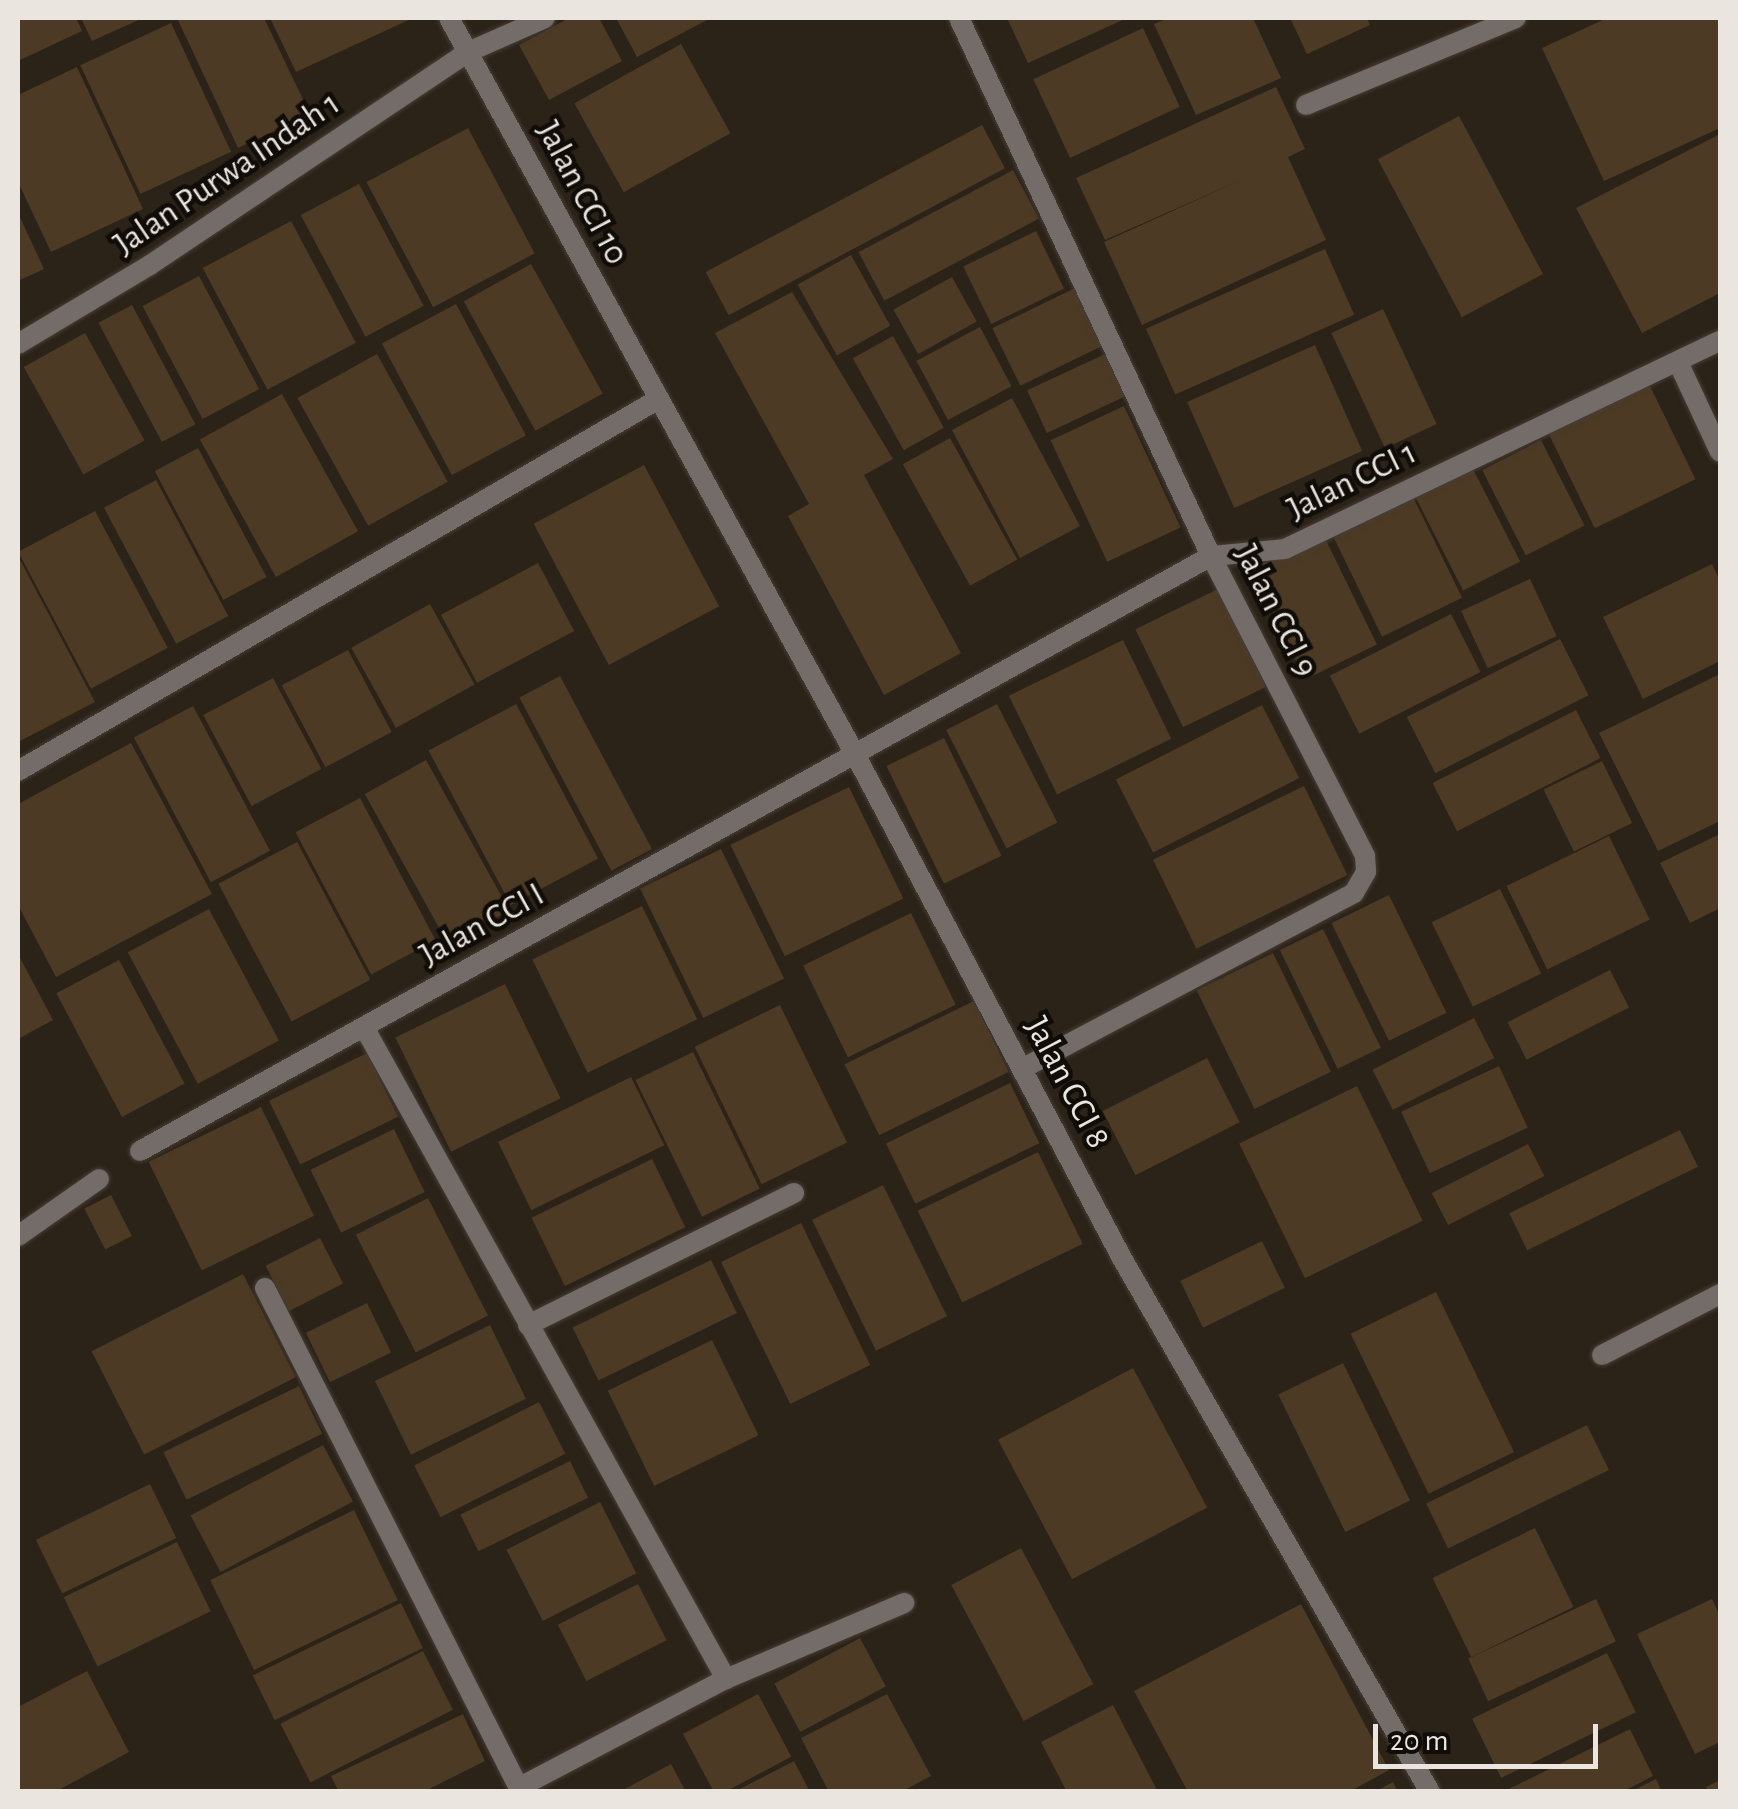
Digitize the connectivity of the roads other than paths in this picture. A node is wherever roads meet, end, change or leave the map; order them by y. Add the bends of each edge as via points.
1 (449, 18) edge
2 (545, 18) edge
3 (959, 18) edge
4 (1516, 18) edge
5 (468, 52) junction
6 (1306, 104) dead end
7 (1720, 341) edge
8 (18, 344) edge
9 (1678, 362) junction
10 (657, 400) junction
11 (1720, 452) edge
12 (1211, 556) junction
13 (856, 756) junction
14 (18, 771) edge
15 (364, 1027) junction
16 (1022, 1068) junction
17 (140, 1151) dead end
18 (99, 1180) dead end
19 (794, 1193) dead end
20 (18, 1236) edge
21 (265, 1288) dead end
22 (1720, 1294) edge
23 (528, 1325) junction
24 (1602, 1355) dead end
25 (904, 1603) dead end
26 (726, 1679) junction
27 (517, 1790) edge
28 (1430, 1792) edge

1 - 5 street, Jalan CCI 10
2 - 5 street, Jalan Purwa Indah 1
3 - 12 street, Jalan CCI 9
4 - 6 street
5 - 8 street, Jalan Purwa Indah 1 via 150,265
5 - 10 street, Jalan CCI 10
7 - 9 street, Jalan CCI 1
9 - 11 street
9 - 12 street, Jalan CCI 1 via 1285,550
10 - 13 street, Jalan CCI 8
10 - 14 street
12 - 13 street, Jalan CCI 1 via 1022,656
12 - 16 street, Jalan CCI 9 via 1365,856 1366,872 1354,893
13 - 15 street, Jalan CCI I
13 - 16 street, Jalan CCI 8
15 - 17 street, Jalan CCI I
15 - 23 street
16 - 28 street, Jalan CCI 8 via 1123,1260
18 - 20 street
19 - 23 street
21 - 27 street
22 - 24 street
23 - 26 street
25 - 26 street
26 - 27 street

